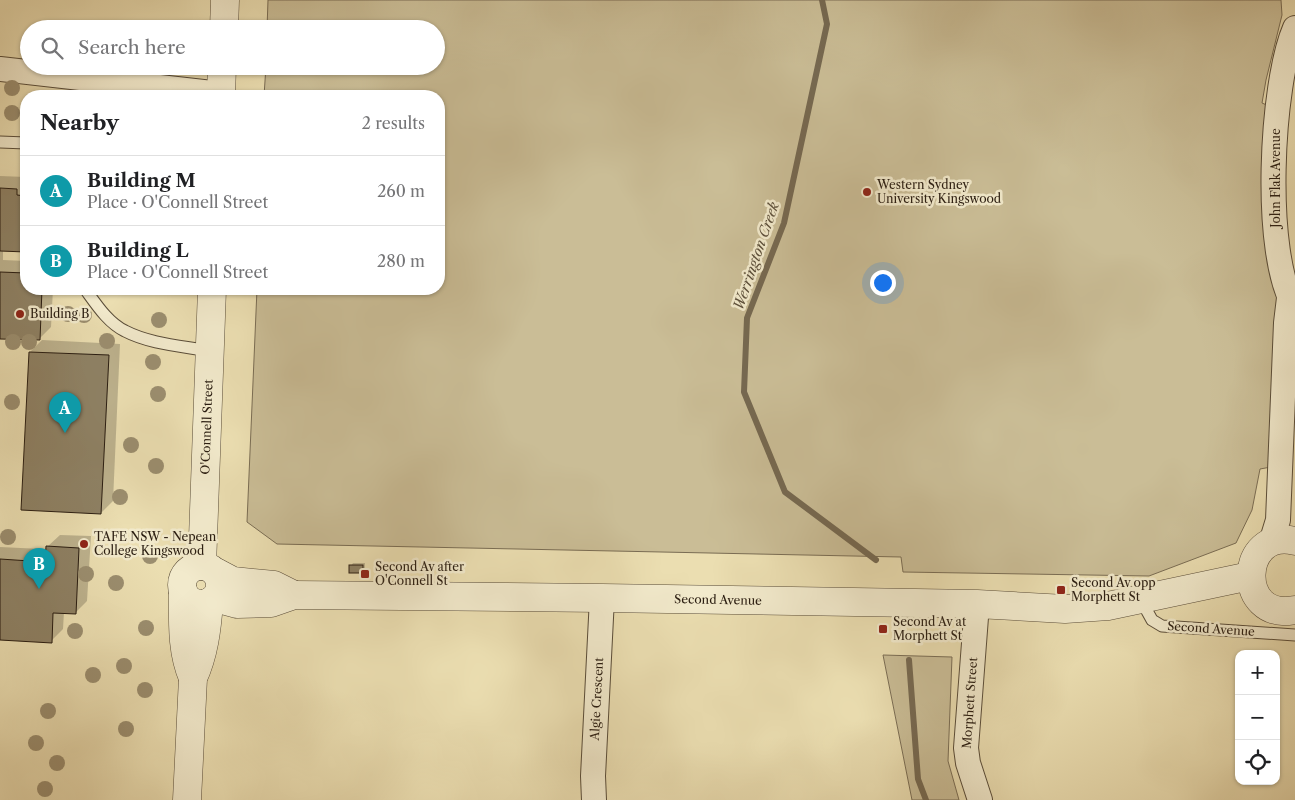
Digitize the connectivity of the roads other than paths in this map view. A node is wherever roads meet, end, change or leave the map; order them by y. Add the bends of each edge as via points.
1 (225, 0) edge
2 (224, 20) edge
3 (1295, 28) edge
4 (0, 69) edge
5 (20, 71) edge
6 (51, 75) edge
7 (222, 75) edge
8 (178, 90) edge
9 (221, 90) edge
10 (0, 142) edge
11 (20, 143) edge
12 (90, 295) edge
13 (212, 295) edge
14 (1292, 302) edge
15 (209, 350) junction
16 (1289, 406) edge
17 (1283, 542) edge
18 (1250, 576) junction
19 (210, 585) junction
20 (183, 591) joint
21 (602, 598) junction
22 (1141, 600) junction
23 (978, 604) junction
24 (1295, 610) edge
25 (1295, 635) edge
26 (193, 678) junction
27 (187, 800) edge
28 (594, 800) edge
29 (980, 800) edge

1 - 2 street
3 - 14 street, John Flak Avenue via 1280,85 1274,164 1280,265
4 - 5 street
6 - 8 street
7 - 9 street
10 - 11 lane
12 - 15 lane via 107,317 124,331 147,340
13 - 15 street, O'Connell Street
14 - 16 street, John Flak Avenue via 1286,323
15 - 19 street, O'Connell Street
16 - 17 street, John Flak Avenue via 1278,520
17 - 18 street via 1255,556
18 - 22 street, Second Avenue
18 - 24 street via 1252,588 1266,605 1276,610
19 - 20 street, Second Avenue via 199,604
19 - 21 street, Second Avenue via 237,604 272,603 294,595
19 - 26 street, O'Connell Street via 204,645
20 - 26 street, O'Connell Street via 185,648
21 - 23 street, Second Avenue
21 - 28 street, Algie Crescent
22 - 23 street, Second Avenue via 1065,609
22 - 25 lane, Second Avenue via 1152,620 1162,626
23 - 29 street, Morphett Street via 966,748
26 - 27 street, O'Connell Street

